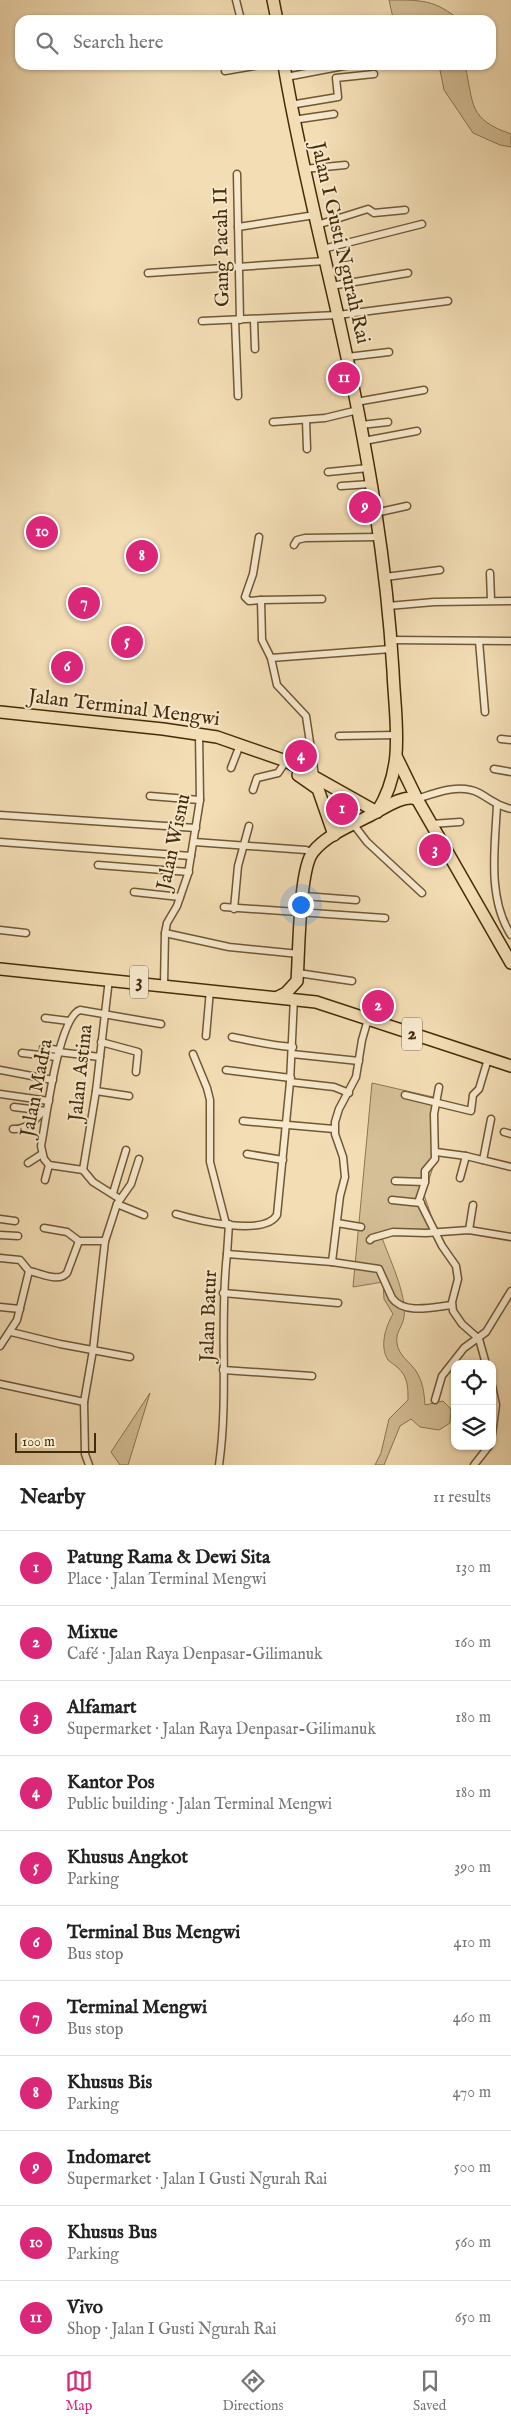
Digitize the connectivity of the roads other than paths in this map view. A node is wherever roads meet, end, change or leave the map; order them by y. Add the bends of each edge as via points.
1 (236, 0) edge
2 (274, 0) edge
3 (240, 15) edge
4 (276, 15) edge
5 (231, 70) edge
6 (285, 70) edge
7 (323, 70) edge
8 (225, 71) dead end
9 (374, 74) dead end
10 (286, 77) junction
11 (290, 105) junction
12 (334, 114) dead end
13 (293, 120) junction
14 (345, 166) dead end
15 (304, 169) junction
16 (237, 174) dead end
17 (405, 210) dead end
18 (316, 220) junction
19 (422, 224) dead end
20 (238, 227) junction
21 (322, 249) junction
22 (325, 261) junction
23 (239, 267) junction
24 (408, 272) dead end
25 (148, 273) dead end
26 (331, 286) junction
27 (448, 301) dead end
28 (338, 315) junction
29 (238, 320) junction
30 (254, 320) junction
31 (202, 321) dead end
32 (255, 349) dead end
33 (389, 352) dead end
34 (347, 357) junction
35 (424, 390) dead end
36 (238, 396) dead end
37 (357, 406) junction
38 (306, 420) junction
39 (273, 422) dead end
40 (388, 422) dead end
41 (361, 425) junction
42 (417, 431) dead end
43 (364, 441) junction
44 (307, 449) dead end
45 (368, 468) junction
46 (328, 472) dead end
47 (371, 484) junction
48 (341, 486) dead end
49 (407, 506) dead end
50 (375, 513) junction
51 (259, 537) dead end
52 (379, 537) junction
53 (294, 545) dead end
54 (440, 570) dead end
55 (490, 573) dead end
56 (385, 577) junction
57 (322, 599) dead end
58 (261, 600) junction
59 (491, 600) junction
60 (511, 601) edge
61 (388, 606) junction
62 (479, 641) junction
63 (511, 641) edge
64 (391, 645) junction
65 (270, 658) junction
66 (0, 712) edge
67 (485, 712) dead end
68 (0, 720) edge
69 (396, 735) junction
70 (339, 736) dead end
71 (199, 737) junction
72 (501, 739) dead end
73 (511, 740) edge
74 (238, 750) junction
75 (397, 758) junction
76 (284, 764) junction
77 (231, 768) dead end
78 (494, 769) dead end
79 (511, 772) edge
80 (315, 776) junction
81 (253, 790) dead end
82 (150, 796) dead end
83 (417, 799) junction
84 (200, 800) junction
85 (497, 805) junction
86 (511, 809) edge
87 (377, 812) junction
88 (0, 815) edge
89 (460, 822) dead end
90 (431, 824) junction
91 (354, 825) junction
92 (249, 826) dead end
93 (196, 828) junction
94 (334, 835) junction
95 (0, 842) edge
96 (194, 842) junction
97 (245, 847) junction
98 (312, 852) junction
99 (191, 856) junction
100 (98, 864) dead end
101 (188, 872) junction
102 (134, 892) dead end
103 (422, 893) dead end
104 (304, 896) junction
105 (180, 897) junction
106 (356, 900) dead end
107 (224, 907) dead end
108 (234, 909) junction
109 (302, 914) junction
110 (385, 918) dead end
111 (0, 930) edge
112 (26, 933) dead end
113 (165, 933) junction
114 (511, 935) edge
115 (301, 952) junction
116 (511, 962) edge
117 (0, 969) edge
118 (298, 977) junction
119 (109, 979) junction
120 (352, 981) dead end
121 (164, 985) junction
122 (210, 990) junction
123 (278, 997) junction
124 (294, 998) junction
125 (314, 1002) junction
126 (104, 1014) junction
127 (45, 1018) dead end
128 (368, 1020) junction
129 (69, 1021) junction
130 (161, 1024) dead end
131 (206, 1036) dead end
132 (232, 1037) dead end
133 (101, 1042) junction
134 (293, 1047) junction
135 (43, 1048) dead end
136 (58, 1053) junction
137 (22, 1054) dead end
138 (193, 1054) dead end
139 (292, 1054) junction
140 (100, 1057) junction
141 (488, 1060) junction
142 (359, 1061) junction
143 (511, 1066) edge
144 (0, 1070) edge
145 (226, 1070) dead end
146 (136, 1072) dead end
147 (53, 1080) junction
148 (291, 1080) junction
149 (439, 1087) dead end
150 (96, 1091) junction
151 (349, 1093) junction
152 (0, 1094) edge
153 (405, 1095) dead end
154 (129, 1096) dead end
155 (50, 1101) junction
156 (435, 1104) junction
157 (14, 1107) dead end
158 (45, 1111) junction
159 (243, 1120) dead end
160 (491, 1120) dead end
161 (286, 1125) junction
162 (13, 1129) dead end
163 (334, 1129) junction
164 (504, 1132) dead end
165 (511, 1134) edge
166 (126, 1150) dead end
167 (436, 1152) junction
168 (42, 1154) junction
169 (246, 1154) dead end
170 (466, 1156) junction
171 (139, 1159) dead end
172 (283, 1160) junction
173 (483, 1160) junction
174 (28, 1163) dead end
175 (49, 1165) junction
176 (511, 1167) edge
177 (83, 1170) junction
178 (460, 1178) dead end
179 (45, 1180) dead end
180 (395, 1181) dead end
181 (425, 1182) junction
182 (113, 1193) junction
183 (392, 1200) dead end
184 (118, 1202) junction
185 (420, 1203) junction
186 (474, 1205) dead end
187 (176, 1214) dead end
188 (144, 1215) dead end
189 (0, 1219) edge
190 (15, 1221) dead end
191 (337, 1222) junction
192 (228, 1224) junction
193 (361, 1227) dead end
194 (44, 1228) dead end
195 (469, 1230) junction
196 (434, 1232) junction
197 (0, 1234) edge
198 (18, 1236) dead end
199 (511, 1237) edge
200 (370, 1240) dead end
201 (80, 1241) junction
202 (105, 1241) junction
203 (227, 1254) junction
204 (0, 1258) edge
205 (332, 1262) junction
206 (29, 1271) junction
207 (511, 1291) edge
208 (223, 1293) junction
209 (338, 1303) dead end
210 (452, 1306) junction
211 (0, 1307) edge
212 (20, 1309) junction
213 (11, 1332) junction
214 (480, 1339) junction
215 (0, 1346) edge
216 (93, 1350) junction
217 (130, 1358) dead end
218 (485, 1360) edge
219 (224, 1370) junction
220 (312, 1376) dead end
221 (0, 1384) edge
222 (435, 1400) dead end
223 (84, 1402) junction
224 (486, 1450) edge
225 (89, 1465) edge
226 (219, 1465) edge
227 (474, 1465) edge

1 - 3 street
2 - 4 highway
5 - 8 street
6 - 10 highway, Jalan I Gusti Ngurah Rai
7 - 10 street
9 - 11 street via 336,78 338,97
10 - 11 highway, Jalan I Gusti Ngurah Rai
11 - 13 highway, Jalan I Gusti Ngurah Rai
12 - 13 street
13 - 15 highway, Jalan I Gusti Ngurah Rai
14 - 15 street
15 - 18 highway, Jalan I Gusti Ngurah Rai
16 - 20 street, Gang Pacah II
17 - 18 street via 374,213 368,209
18 - 20 street
18 - 21 highway, Jalan I Gusti Ngurah Rai
19 - 21 street
20 - 23 street, Gang Pacah II
21 - 22 highway, Jalan I Gusti Ngurah Rai
22 - 23 street
22 - 26 highway, Jalan I Gusti Ngurah Rai
23 - 25 street
23 - 29 street, Gang Pacah II
24 - 26 street
26 - 28 highway, Jalan I Gusti Ngurah Rai
27 - 28 street
28 - 30 street
28 - 34 highway, Jalan I Gusti Ngurah Rai
29 - 30 street
29 - 31 street
29 - 36 street, Gang Pacah II
30 - 32 street
33 - 34 street
34 - 37 highway, Jalan I Gusti Ngurah Rai
35 - 37 street
37 - 38 street via 325,418
37 - 41 highway, Jalan I Gusti Ngurah Rai
38 - 39 street
38 - 44 street
40 - 41 street
41 - 43 highway, Jalan I Gusti Ngurah Rai
42 - 43 street
43 - 45 highway, Jalan I Gusti Ngurah Rai
45 - 46 street
45 - 47 highway, Jalan I Gusti Ngurah Rai
47 - 48 street
47 - 50 highway, Jalan I Gusti Ngurah Rai
49 - 50 street
50 - 52 highway, Jalan I Gusti Ngurah Rai
51 - 58 street via 246,596 249,601
52 - 53 street via 305,538 297,540
52 - 56 highway, Jalan I Gusti Ngurah Rai
54 - 56 street
55 - 59 street
56 - 61 highway, Jalan I Gusti Ngurah Rai
57 - 58 street
58 - 65 street via 262,640
59 - 60 street
59 - 61 street
61 - 64 highway, Jalan I Gusti Ngurah Rai
62 - 63 street
62 - 64 street
62 - 67 street
64 - 65 street
64 - 69 highway, Jalan I Gusti Ngurah Rai
65 - 80 street via 277,685 306,716
66 - 71 highway, Jalan Terminal Mengwi
68 - 71 highway, Jalan Terminal Mengwi
69 - 70 street
69 - 75 highway, Jalan I Gusti Ngurah Rai
71 - 74 highway, Jalan Terminal Mengwi
71 - 76 highway, Jalan Terminal Mengwi via 242,745
71 - 84 street, Jalan Wisnu
72 - 73 street
74 - 76 highway, Jalan Terminal Mengwi
74 - 77 street
75 - 83 highway
75 - 87 highway via 393,780
76 - 80 highway, Jalan Terminal Mengwi
76 - 81 street via 278,773 257,778
76 - 94 highway, Jalan Terminal Mengwi via 318,789
78 - 79 street
80 - 87 highway, Jalan Terminal Mengwi
82 - 84 street
83 - 85 street via 441,791 466,790 480,793
83 - 87 highway via 401,800
83 - 90 highway
84 - 93 street, Jalan Wisnu
85 - 86 street
85 - 114 street via 495,879 502,918
87 - 91 highway
88 - 93 street
89 - 90 street
90 - 116 highway
91 - 94 highway
91 - 103 street via 366,842
92 - 97 street
93 - 96 street, Jalan Wisnu
94 - 98 highway
95 - 99 street
96 - 97 street
96 - 99 street, Jalan Wisnu
97 - 98 street
97 - 108 street via 238,866
98 - 104 highway
99 - 101 street, Jalan Wisnu
100 - 101 street
101 - 105 street, Jalan Wisnu
102 - 105 street
104 - 106 street
104 - 109 highway
105 - 113 street, Jalan Wisnu
107 - 108 street
108 - 109 street
109 - 110 street
109 - 115 highway
111 - 112 street
113 - 115 street via 229,947
113 - 121 street, Jalan Wisnu
115 - 118 highway
117 - 119 highway, 3
118 - 120 street
118 - 123 highway via 286,993
118 - 125 highway
119 - 121 highway, 3
119 - 126 street, Jalan Astina
121 - 122 highway, 3
122 - 123 highway, 3
122 - 131 street
123 - 124 highway, 3
124 - 125 highway, 3
124 - 134 street
125 - 128 highway, 2
126 - 129 street, Jalan Madra via 80,1010
126 - 130 street
126 - 133 street, Jalan Astina
127 - 129 street
128 - 141 highway, 2
128 - 142 street
129 - 136 street, Jalan Madra
132 - 134 street via 261,1041 271,1046
133 - 140 street, Jalan Astina
133 - 146 street via 138,1052
134 - 139 street
135 - 136 street
136 - 137 street
136 - 140 street
136 - 147 street, Jalan Madra
138 - 192 street via 210,1100 210,1162
139 - 142 street
139 - 148 street
140 - 150 street, Jalan Astina
141 - 143 highway, 2
141 - 156 street via 479,1090 473,1094 471,1111
142 - 151 street
144 - 147 street
145 - 148 street
147 - 155 street, Jalan Madra
148 - 151 street via 334,1087
148 - 161 street
149 - 156 street
150 - 154 street
150 - 177 street, Jalan Astina
151 - 163 street via 339,1109
152 - 155 street
153 - 156 street
155 - 158 street, Jalan Madra
156 - 167 street
157 - 158 street
158 - 162 street via 31,1123
158 - 168 street, Jalan Madra
159 - 161 street
160 - 173 street
161 - 163 street
161 - 172 street
163 - 191 street via 345,1170
164 - 165 street
166 - 182 street
167 - 170 street
167 - 181 street via 433,1163 425,1171
168 - 174 street
168 - 175 street, Jalan Madra
169 - 172 street
170 - 173 street
170 - 178 street
171 - 184 street via 131,1184
172 - 192 street via 275,1218 261,1226
173 - 176 street
175 - 177 street, Jalan Madra
175 - 179 street
177 - 182 street via 93,1182
180 - 181 street
181 - 185 street
182 - 184 street
183 - 185 street
184 - 188 street
184 - 202 street
185 - 196 street
186 - 195 street
187 - 192 street
189 - 190 street
191 - 193 street
191 - 205 street
192 - 203 street
194 - 201 street via 67,1232
195 - 196 street
195 - 199 street
196 - 200 street via 393,1232
196 - 210 street via 456,1266 458,1285
197 - 198 street
201 - 202 street
201 - 206 street via 64,1277
202 - 216 street
203 - 205 street, Jalan Batur
203 - 208 street, Jalan Batur
204 - 206 street via 20,1260
205 - 210 street, Jalan Batur via 379,1269 392,1298 405,1308
206 - 212 street
207 - 214 street
208 - 209 street
208 - 219 street, Jalan Batur
210 - 214 street via 458,1318
211 - 212 street
212 - 213 street
213 - 215 street
213 - 216 street
214 - 218 street
214 - 222 street via 464,1348 442,1376
216 - 217 street
216 - 223 street
219 - 220 street
219 - 226 street, Jalan Batur
221 - 223 street
223 - 225 street via 85,1454
224 - 227 street

